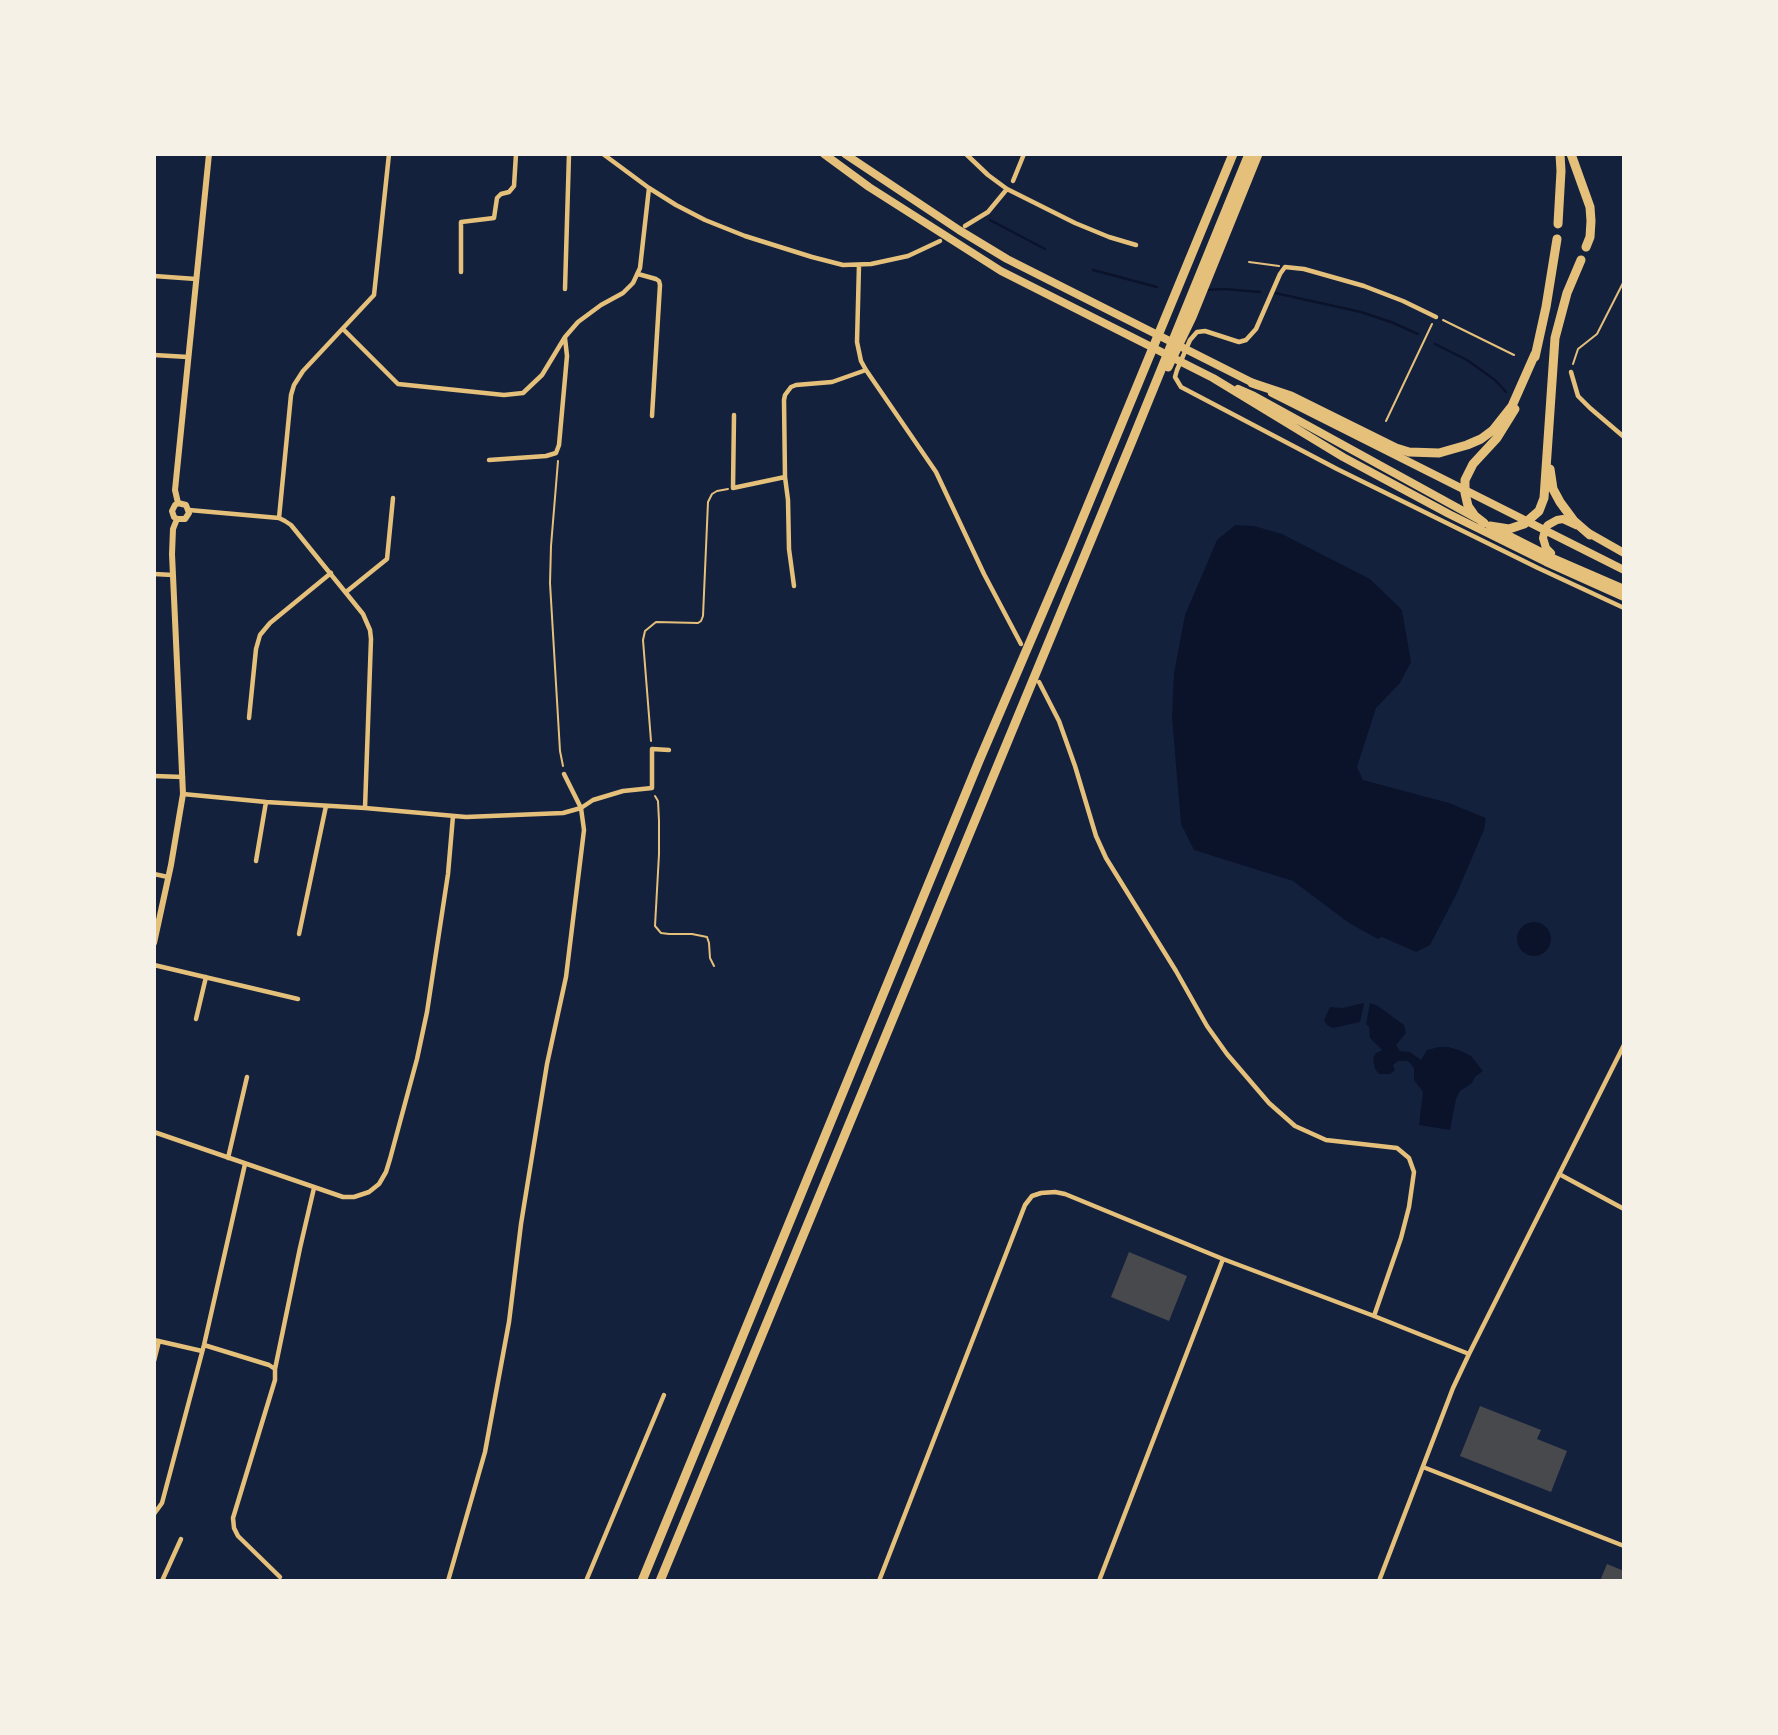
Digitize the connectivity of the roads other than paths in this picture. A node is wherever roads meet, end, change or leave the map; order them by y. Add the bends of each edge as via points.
1 (209, 154) edge
2 (390, 154) edge
3 (516, 154) edge
4 (569, 154) edge
5 (603, 154) edge
6 (824, 154) edge
7 (845, 154) edge
8 (966, 154) edge
9 (1024, 154) edge
10 (1233, 154) edge
11 (1249, 154) edge
12 (1258, 154) edge
13 (1560, 154) edge
14 (1571, 154) edge
15 (1013, 181) dead end
16 (649, 188) junction
17 (1007, 189) junction
18 (1558, 224) dead end
19 (962, 228) junction
20 (944, 239) junction
21 (1558, 239) dead end
22 (1136, 245) dead end
23 (1586, 247) dead end
24 (1581, 260) dead end
25 (859, 265) junction
26 (461, 272) dead end
27 (638, 274) junction
28 (154, 276) edge
29 (196, 279) junction
30 (565, 289) dead end
31 (1436, 317) road end
32 (343, 329) junction
33 (565, 337) junction
34 (1535, 354) junction
35 (154, 355) edge
36 (188, 357) junction
37 (866, 370) junction
38 (1571, 372) road end
39 (1213, 378) junction
40 (1252, 383) junction
41 (734, 415) dead end
42 (652, 416) dead end
43 (1624, 437) edge
44 (1132, 441) junction
45 (1547, 443) junction
46 (489, 460) dead end
47 (785, 477) junction
48 (393, 498) dead end
49 (178, 503) junction
50 (189, 510) junction
51 (279, 518) junction
52 (177, 519) junction
53 (1488, 525) junction
54 (1590, 535) junction
55 (1624, 553) edge
56 (1624, 570) edge
57 (331, 573) junction
58 (154, 574) edge
59 (173, 575) junction
60 (1613, 583) junction
61 (794, 586) dead end
62 (1624, 589) edge
63 (346, 592) junction
64 (1624, 597) edge
65 (1624, 608) edge
66 (1021, 644) dead end
67 (1039, 682) dead end
68 (249, 718) dead end
69 (669, 750) dead end
70 (564, 774) road end
71 (154, 776) edge
72 (183, 777) junction
73 (183, 794) junction
74 (266, 802) junction
75 (326, 806) junction
76 (365, 808) junction
77 (581, 808) junction
78 (453, 816) junction
79 (256, 861) dead end
80 (154, 874) edge
81 (168, 877) junction
82 (299, 934) dead end
83 (154, 943) edge
84 (154, 965) edge
85 (205, 977) junction
86 (298, 999) dead end
87 (196, 1019) dead end
88 (1624, 1045) edge
89 (247, 1077) dead end
90 (154, 1132) edge
91 (228, 1158) junction
92 (245, 1164) junction
93 (1559, 1174) junction
94 (314, 1188) junction
95 (1624, 1209) edge
96 (1223, 1259) junction
97 (1374, 1316) junction
98 (157, 1340) edge
99 (204, 1345) junction
100 (202, 1351) junction
101 (1469, 1354) junction
102 (154, 1361) edge
103 (275, 1369) junction
104 (664, 1395) dead end
105 (1423, 1468) junction
106 (154, 1514) edge
107 (181, 1539) dead end
108 (1624, 1546) edge
109 (280, 1577) dead end
110 (162, 1581) edge
111 (448, 1581) edge
112 (586, 1581) edge
113 (642, 1581) edge
114 (660, 1581) edge
115 (879, 1581) edge
116 (1099, 1581) edge
117 (1379, 1581) edge

1 - 29 street
2 - 32 street via 374,295
3 - 26 street via 514,186 497,198 494,218 461,222
4 - 30 street
5 - 16 street
6 - 20 main road
7 - 19 main road
8 - 17 street
9 - 15 street
10 - 113 highway
11 - 44 highway
12 - 44 highway via 1192,317
13 - 18 highway
14 - 23 highway via 1590,207
16 - 25 street via 705,220 745,236 822,260
16 - 27 street
17 - 19 street via 988,212
17 - 22 street via 1075,223
19 - 40 main road via 1018,264
20 - 25 street via 908,256
20 - 39 main road
21 - 34 highway
24 - 45 highway via 1555,338
25 - 37 street via 857,342
27 - 33 street via 623,293 589,313
27 - 42 street via 656,279 660,285
28 - 29 street
29 - 36 street
31 - 65 street via 1364,286 1284,267 1256,329 1246,340 1230,341 1197,332 1175,377 1181,387 1337,469
32 - 33 street via 398,384 504,396 523,393 542,374
32 - 51 street via 294,385
33 - 46 street via 556,453
34 - 40 highway via 1511,406 1493,430 1467,445 1439,453 1396,448 1291,396
34 - 53 highway via 1514,411 1467,474 1466,500 1471,511
35 - 36 street
36 - 49 street via 175,490
37 - 47 street via 832,382 803,383 788,391 784,400
37 - 66 street via 936,472
38 - 43 street via 1578,396
39 - 53 main road
39 - 64 main road via 1343,457 1449,514
40 - 56 main road
41 - 47 street via 733,488
44 - 114 highway
45 - 53 highway via 1545,491 1539,511 1514,528
45 - 54 highway via 1559,502
47 - 61 street
48 - 63 street via 387,559
49 - 50 street
49 - 52 street via 172,511
50 - 51 street
50 - 52 street via 187,518
51 - 57 street via 291,525
52 - 59 street
53 - 60 main road
54 - 55 main road
54 - 60 main road via 1568,520 1557,520 1548,524 1542,538 1549,552
57 - 63 street
57 - 68 street via 260,635
58 - 59 street
59 - 72 street
60 - 62 main road
63 - 76 street via 370,630
67 - 97 street via 1059,722 1106,858 1227,1054 1295,1126 1326,1140 1397,1148 1409,1158 1413,1172 1409,1207
69 - 77 street via 652,750 652,788 623,791
70 - 77 street
71 - 72 street
72 - 73 street
73 - 74 street
73 - 81 street
74 - 75 street
74 - 79 street
75 - 76 street
75 - 82 street
76 - 78 street
77 - 78 street via 539,815
77 - 111 street via 584,830 566,977 547,1064 509,1322 485,1452
78 - 94 street via 427,1012 386,1172 369,1192 354,1197
80 - 81 street
81 - 83 street
84 - 85 street
85 - 86 street
85 - 87 street
88 - 93 street
89 - 91 street
90 - 91 street
91 - 92 street
92 - 94 street
92 - 99 street
93 - 95 street
93 - 101 street
94 - 103 street
96 - 97 street
96 - 115 street via 1065,1194 1032,1196
96 - 116 street
97 - 101 street
98 - 100 street
98 - 102 street
99 - 100 street
99 - 103 street
100 - 106 street via 162,1503
101 - 105 street
103 - 109 street via 233,1518 239,1536
104 - 112 street
105 - 108 street
105 - 117 street
107 - 110 street

